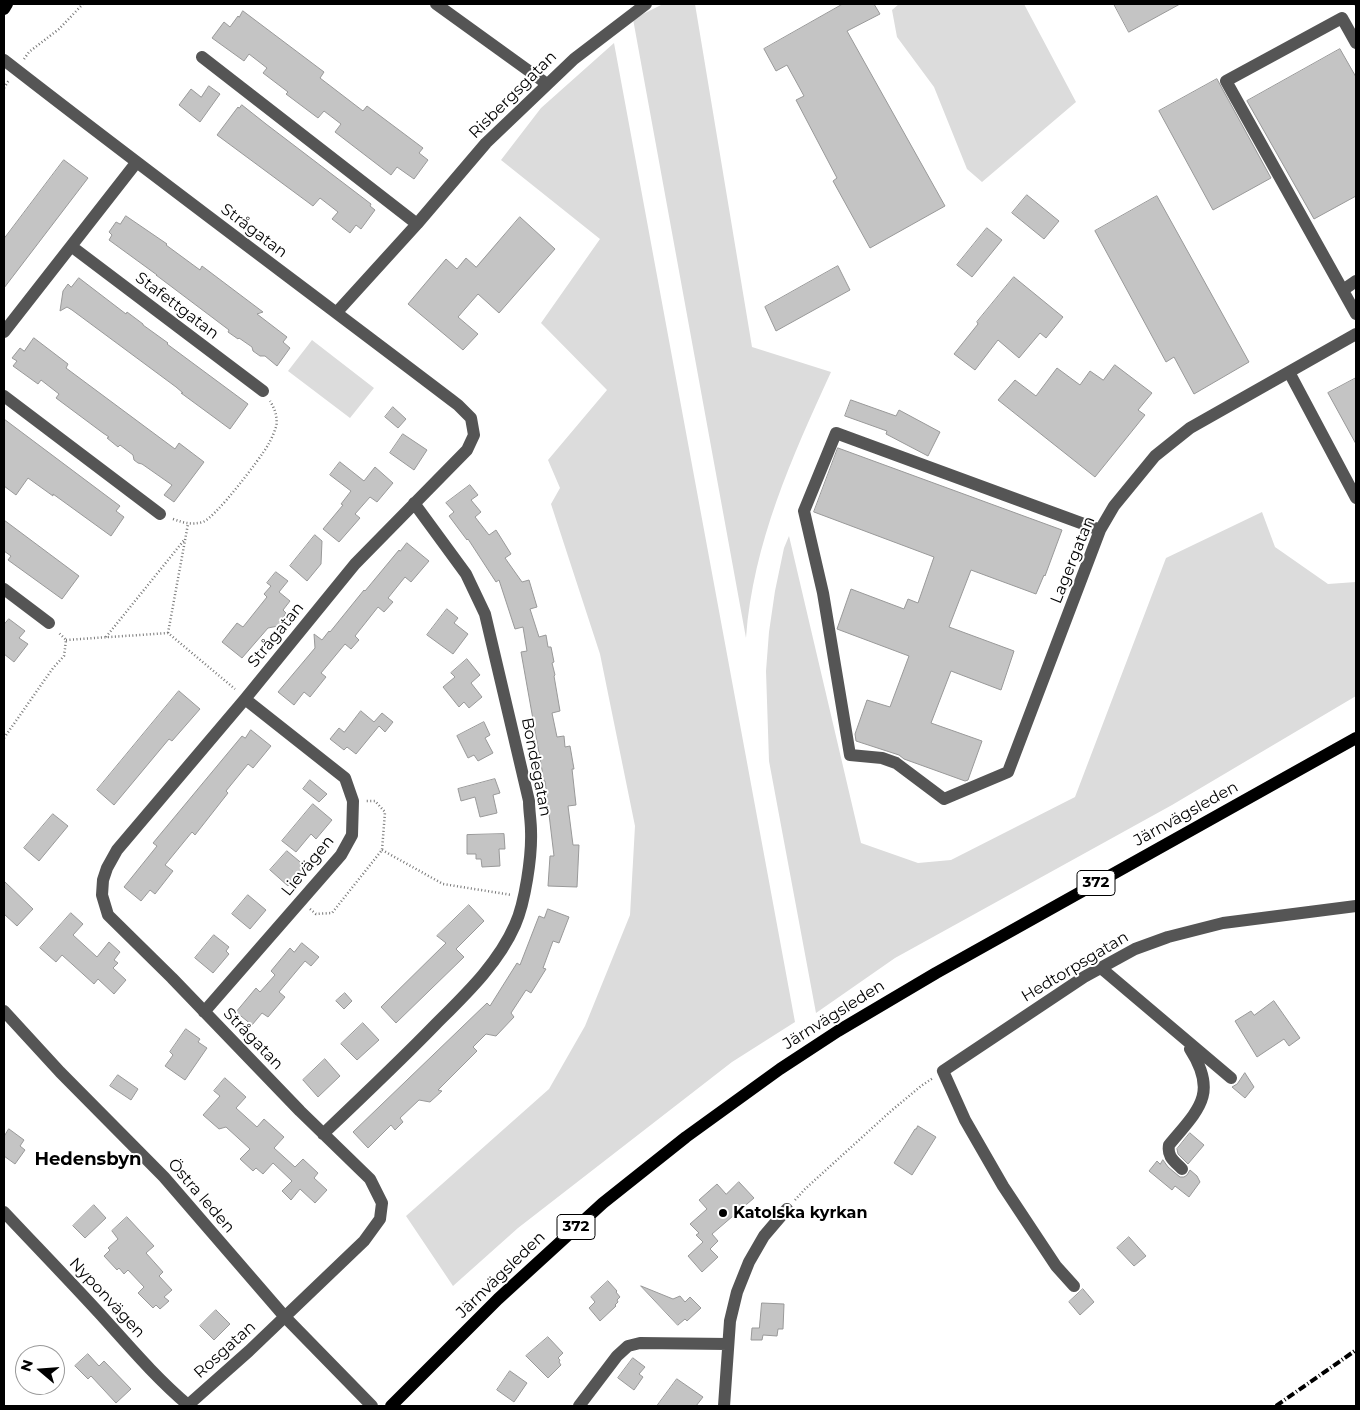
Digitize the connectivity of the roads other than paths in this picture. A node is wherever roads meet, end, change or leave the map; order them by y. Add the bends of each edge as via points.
1 (7, 4) edge
2 (436, 4) edge
3 (646, 4) edge
4 (4, 9) edge
5 (452, 10) edge
6 (1356, 43) edge
7 (202, 56) dead end
8 (4, 60) edge
9 (547, 84) junction
10 (136, 163) junction
11 (417, 224) junction
12 (71, 246) junction
13 (1356, 281) edge
14 (1343, 290) junction
15 (337, 312) junction
16 (1356, 314) edge
17 (4, 332) edge
18 (1356, 334) edge
19 (1290, 372) junction
20 (263, 391) road end
21 (4, 396) edge
22 (1356, 498) edge
23 (414, 503) junction
24 (160, 514) road end
25 (1100, 530) junction
26 (4, 589) edge
27 (49, 623) road end
28 (245, 699) junction
29 (1356, 738) edge
30 (1356, 906) edge
31 (1101, 968) junction
32 (4, 1011) edge
33 (204, 1012) junction
34 (1184, 1038) junction
35 (1231, 1078) dead end
36 (323, 1134) junction
37 (1182, 1169) dead end
38 (787, 1209) dead end
39 (4, 1212) edge
40 (1074, 1286) dead end
41 (285, 1317) junction
42 (728, 1344) junction
43 (188, 1406) edge
44 (372, 1406) edge
45 (391, 1406) edge
46 (579, 1406) edge
47 (724, 1406) edge

1 - 4 main road
2 - 5 street
3 - 9 street, Risbergsgatan
5 - 9 street
6 - 14 street via 1342,18 1226,81
7 - 11 street
8 - 10 street, Strågatan
9 - 11 street, Risbergsgatan via 486,143
10 - 12 street
10 - 15 street, Strågatan
11 - 15 street, Risbergsgatan
12 - 17 street
12 - 20 street, Stafettgatan
13 - 14 street
14 - 16 street
15 - 23 street, Strågatan via 471,418 474,435 467,450
18 - 19 street, Lagergatan
19 - 22 street
19 - 25 street, Lagergatan via 1190,428 1155,456 1114,506
21 - 24 street
23 - 28 street, Strågatan via 355,564
23 - 36 street, Bondegatan via 466,574 485,614 528,801 531,832 529,864 516,924 486,971 419,1042
25 - 25 street, Lagergatan via 1008,772 944,798 896,763 882,758 850,755 823,593 804,511 836,433
26 - 27 street
28 - 33 street, Strågatan via 117,850 103,880 102,895 108,915
28 - 33 street, Lievägen via 345,778 353,801 352,835 341,855
29 - 45 main road, Järnvägsleden / 372 via 936,973 780,1069 686,1137 603,1203 498,1299
30 - 31 street, Hedtorpsgatan via 1223,923 1135,949
31 - 34 street
31 - 40 street, Hedtorpsgatan via 943,1071 965,1120 1003,1186 1056,1266
32 - 41 street, Östra leden via 164,1177
33 - 36 street, Strågatan
34 - 35 street
34 - 37 street via 1200,1063 1204,1093 1192,1117 1169,1145 1170,1158
36 - 41 street, Strågatan via 370,1179 382,1202 380,1219 364,1241
38 - 42 street via 764,1236 746,1269 730,1321
39 - 43 street, Nyponvägen
41 - 43 street, Rosgatan
41 - 44 street, Östra leden
42 - 46 street via 640,1343 628,1346
42 - 47 street

